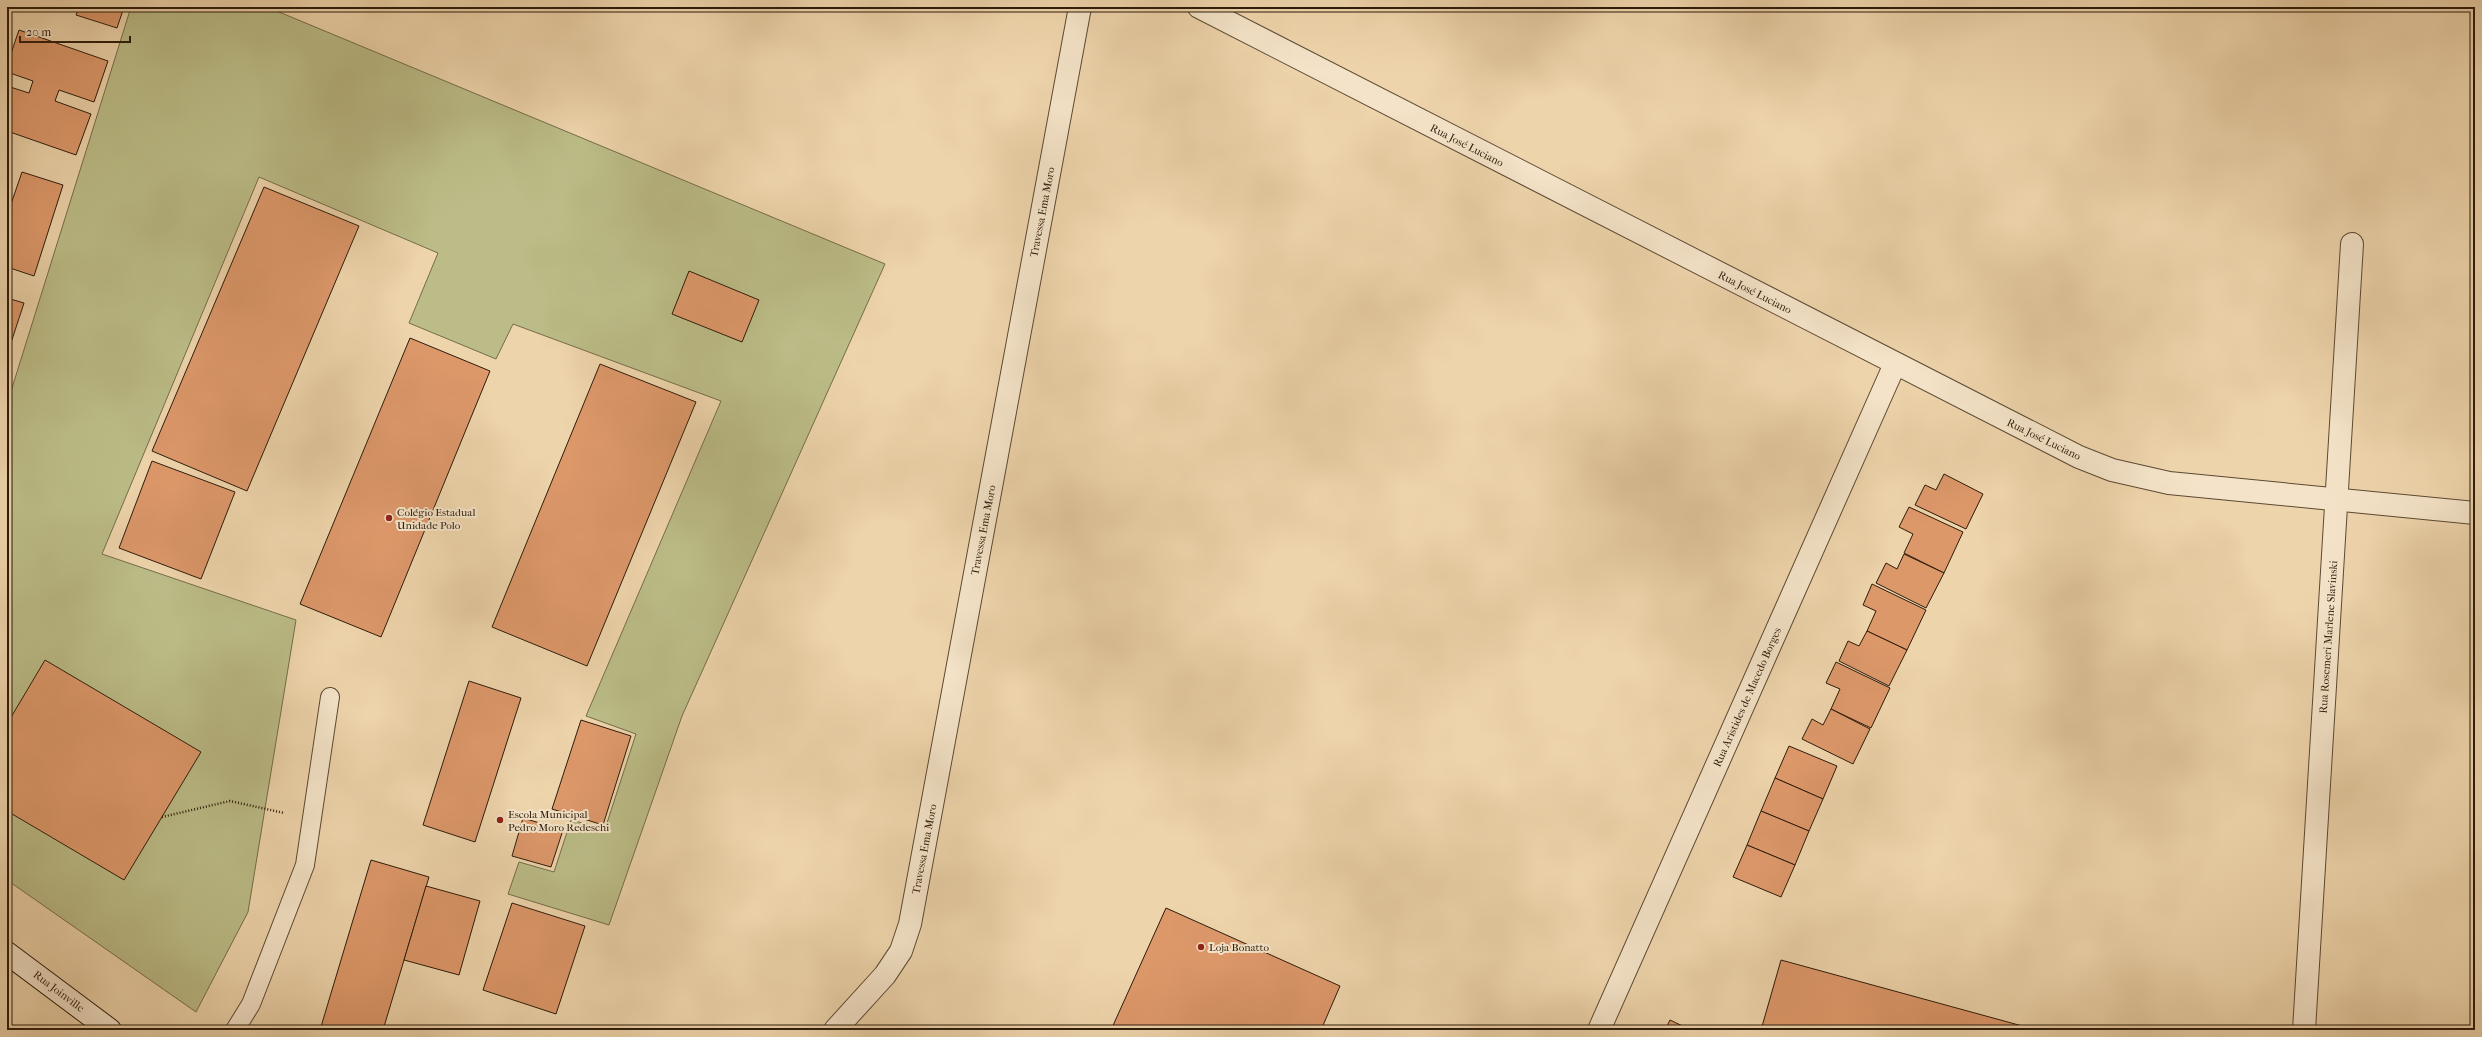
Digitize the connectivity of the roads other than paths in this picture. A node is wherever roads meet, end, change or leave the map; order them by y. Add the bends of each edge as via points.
1 (1080, 7) edge
2 (1199, 7) edge
3 (2352, 244) dead end
4 (1895, 364) junction
5 (2336, 499) junction
6 (2475, 513) edge
7 (330, 697) dead end
8 (7, 953) edge
9 (110, 1030) edge
10 (235, 1030) edge
11 (835, 1030) edge
12 (1599, 1030) edge
13 (2304, 1030) edge

1 - 11 street, Travessa Ema Moro via 910,924 901,951 885,975
2 - 4 street, Rua José Luciano
3 - 5 street, Rua Rosemeri Marlene Slavinski
4 - 5 street, Rua José Luciano via 2079,457 2112,470 2170,483
4 - 12 street, Rua Aristides de Macedo Borges
5 - 6 street, Rua José Luciano
5 - 13 street, Rua Rosemeri Marlene Slavinski
7 - 10 lane via 305,865 251,1004
8 - 9 street, Rua Joinville

